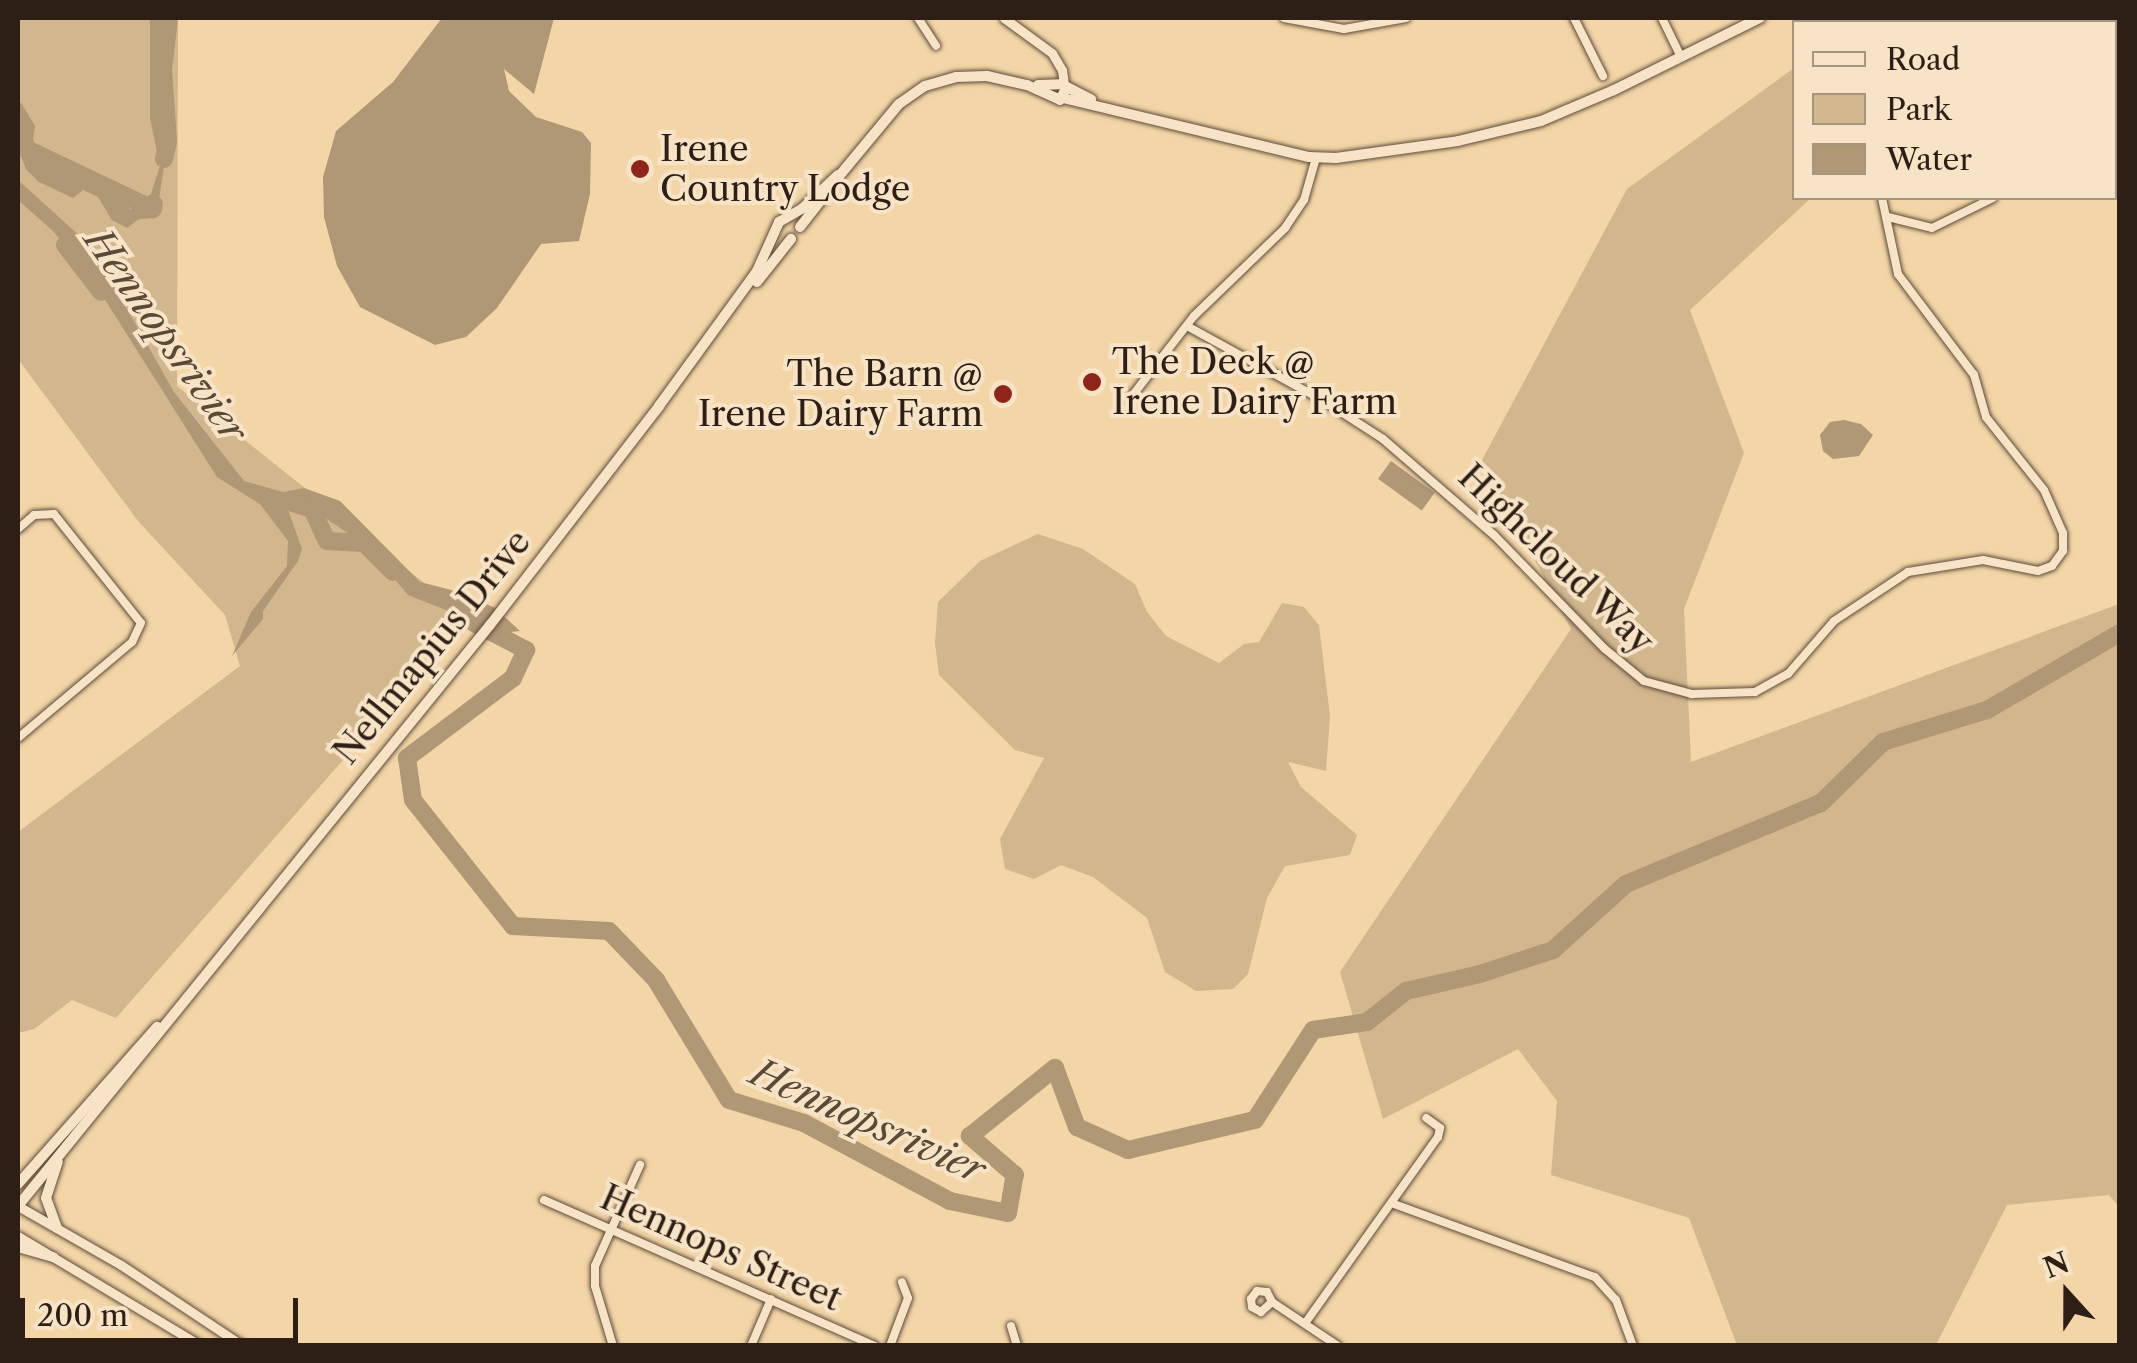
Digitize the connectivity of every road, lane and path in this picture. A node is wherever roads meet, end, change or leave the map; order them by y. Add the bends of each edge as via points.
1 (918, 18) edge
2 (1004, 18) edge
3 (1284, 18) edge
4 (1406, 18) edge
5 (1574, 18) edge
6 (1662, 18) edge
7 (1760, 18) edge
8 (936, 46) dead end
9 (1681, 57) junction
10 (1603, 76) dead end
11 (1059, 89) junction
12 (1316, 158) junction
13 (838, 175) junction
14 (1883, 200) edge
15 (1989, 200) edge
16 (791, 217) junction
17 (1888, 217) junction
18 (800, 227) junction
19 (778, 231) junction
20 (791, 239) junction
21 (726, 316) junction
22 (1187, 326) junction
23 (1130, 400) dead end
24 (18, 529) edge
25 (18, 738) edge
26 (1426, 1118) dead end
27 (63, 1140) junction
28 (640, 1165) dead end
29 (18, 1173) edge
30 (18, 1184) edge
31 (544, 1200) dead end
32 (1394, 1204) junction
33 (18, 1206) edge
34 (56, 1228) junction
35 (611, 1230) junction
36 (18, 1236) edge
37 (18, 1247) edge
38 (54, 1257) junction
39 (902, 1282) dead end
40 (771, 1299) junction
41 (1272, 1302) dead end
42 (1306, 1322) junction
43 (1012, 1326) dead end
44 (201, 1346) edge
45 (243, 1346) edge
46 (613, 1346) edge
47 (751, 1346) edge
48 (875, 1346) edge
49 (890, 1346) edge
50 (1018, 1346) edge
51 (1338, 1346) edge
52 (1632, 1346) edge

1 - 8 street
2 - 11 street via 1058,60
3 - 4 street via 1344,28
5 - 10 street
6 - 9 street
7 - 9 main road
9 - 12 main road via 1527,125 1413,149
11 - 12 main road
11 - 13 main road via 975,76 925,86 899,104
12 - 22 street via 1304,200 1285,228
13 - 16 main road
13 - 18 main road
14 - 17 street, Highcloud Way
15 - 17 street via 1932,228
16 - 18 main road
16 - 19 main road, Nellmapius Drive
17 - 22 street, Highcloud Way via 1898,274 1975,377 1986,417 2044,490 2063,532 2063,551 2038,571 1983,560 1908,572 1842,614 1788,674 1754,692 1692,694 1644,681 1391,445
18 - 20 main road, Nellmapius Drive
19 - 20 main road
19 - 21 main road, Nellmapius Drive
20 - 21 main road, Nellmapius Drive
21 - 27 main road, Nellmapius Drive via 480,636
22 - 23 street
24 - 25 street via 40,512 54,514 140,623 132,642
26 - 32 street via 1440,1128 1438,1137
27 - 29 main road
27 - 30 main road, Nellmapius Drive
27 - 33 main road, Nellmapius Drive
27 - 34 main road via 46,1198
28 - 35 street
31 - 35 street, Hennops Street
32 - 42 street
32 - 52 street via 1595,1277 1616,1300
33 - 34 street
34 - 45 street
35 - 40 street, Hennops Street
35 - 46 street via 594,1272
36 - 38 street
37 - 38 main road
38 - 44 street
39 - 49 street via 908,1298
40 - 47 street
40 - 48 street, Hennops Street
41 - 42 street
42 - 51 street
43 - 50 street

